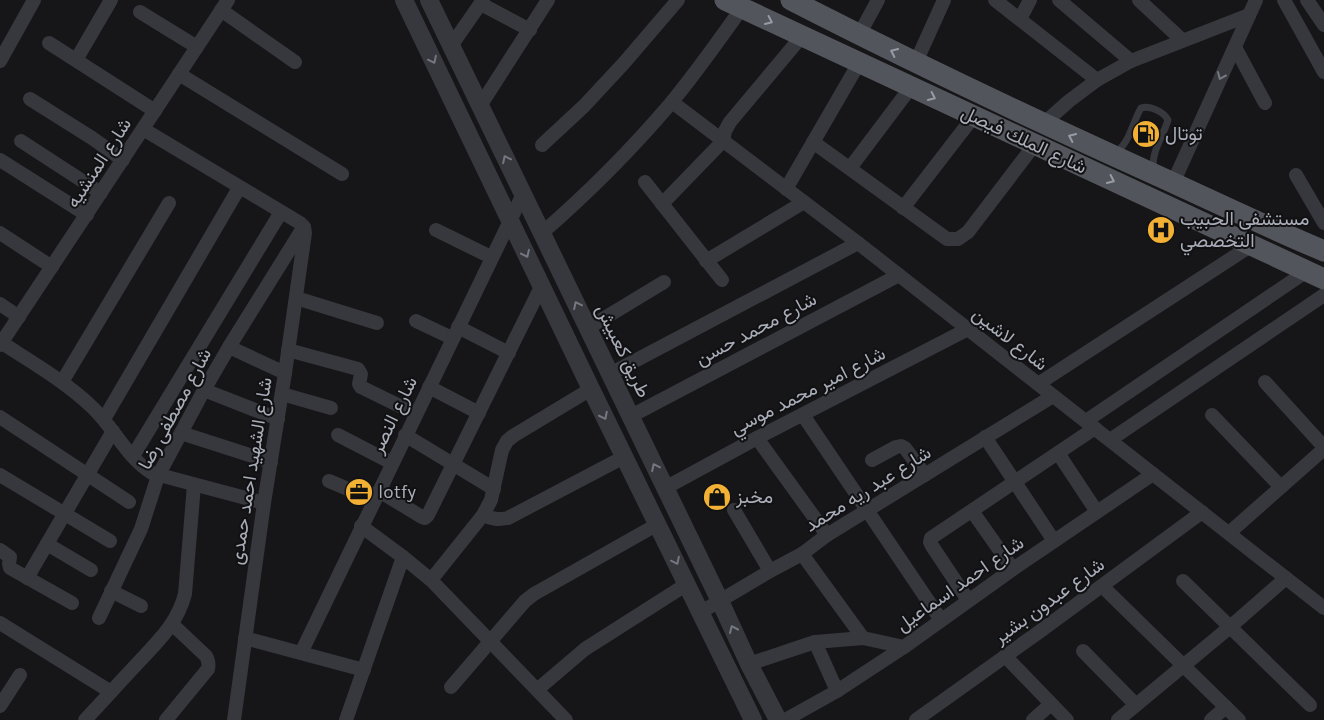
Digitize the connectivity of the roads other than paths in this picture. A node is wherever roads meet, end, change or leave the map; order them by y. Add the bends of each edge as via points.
1 (34, 0) edge
2 (111, 0) edge
3 (404, 0) edge
4 (429, 0) edge
5 (548, 0) edge
6 (678, 0) edge
7 (878, 0) edge
8 (944, 0) edge
9 (995, 0) edge
10 (1030, 0) edge
11 (1059, 0) edge
12 (1139, 0) edge
13 (1256, 0) edge
14 (1284, 0) edge
15 (1307, 0) edge
16 (482, 2) edge
17 (805, 3) edge
18 (734, 4) edge
19 (224, 5) edge
20 (1320, 8) edge
21 (140, 12) dead end
22 (1249, 15) junction
23 (1020, 19) junction
24 (1324, 25) edge
25 (442, 28) junction
26 (530, 30) junction
27 (859, 35) junction
28 (802, 36) junction
29 (422, 38) junction
30 (1182, 40) junction
31 (49, 43) dead end
32 (451, 46) junction
33 (197, 47) junction
34 (1235, 47) junction
35 (76, 60) junction
36 (0, 61) edge
37 (1130, 61) junction
38 (296, 62) dead end
39 (916, 62) junction
40 (859, 63) junction
41 (1324, 72) edge
42 (179, 74) junction
43 (1097, 80) junction
44 (911, 86) junction
45 (30, 99) dead end
46 (672, 102) junction
47 (1265, 103) dead end
48 (480, 106) junction
49 (155, 111) junction
50 (974, 116) junction
51 (1044, 124) junction
52 (143, 130) junction
53 (723, 140) junction
54 (21, 141) dead end
55 (813, 142) junction
56 (1034, 144) junction
57 (542, 145) dead end
58 (1112, 155) junction
59 (0, 160) edge
60 (123, 160) junction
61 (850, 168) junction
62 (342, 174) dead end
63 (1296, 175) dead end
64 (1163, 179) junction
65 (645, 182) dead end
66 (239, 188) junction
67 (786, 189) junction
68 (101, 193) junction
69 (523, 194) junction
70 (804, 202) junction
71 (1216, 202) junction
72 (169, 203) dead end
73 (662, 204) junction
74 (903, 208) junction
75 (281, 212) junction
76 (87, 215) junction
77 (510, 219) junction
78 (1324, 223) edge
79 (1206, 224) junction
80 (304, 227) junction
81 (436, 230) dead end
82 (0, 233) edge
83 (542, 233) junction
84 (858, 243) junction
85 (1252, 245) junction
86 (1324, 251) edge
87 (491, 257) junction
88 (706, 261) junction
89 (52, 267) junction
90 (1316, 275) edge
91 (899, 276) junction
92 (722, 280) dead end
93 (664, 282) dead end
94 (541, 287) junction
95 (1324, 295) edge
96 (296, 298) junction
97 (0, 304) edge
98 (19, 318) junction
99 (416, 321) dead end
100 (376, 323) dead end
101 (588, 328) junction
102 (968, 329) junction
103 (455, 332) junction
104 (1, 344) edge
105 (229, 347) junction
106 (288, 350) junction
107 (509, 353) junction
108 (285, 373) junction
109 (610, 374) junction
110 (62, 382) junction
111 (1265, 382) dead end
112 (1038, 384) junction
113 (429, 387) junction
114 (204, 390) junction
115 (591, 390) junction
116 (282, 394) junction
117 (1053, 396) junction
118 (331, 408) dead end
119 (479, 413) junction
120 (416, 414) junction
121 (803, 414) junction
122 (1212, 415) dead end
123 (631, 416) junction
124 (0, 417) edge
125 (278, 419) junction
126 (104, 420) junction
127 (1091, 425) junction
128 (113, 431) junction
129 (181, 433) junction
130 (338, 435) dead end
131 (406, 435) junction
132 (985, 437) junction
133 (758, 438) junction
134 (1110, 440) junction
135 (1324, 448) edge
136 (1058, 453) junction
137 (133, 456) junction
138 (624, 457) junction
139 (872, 460) dead end
140 (271, 462) junction
141 (392, 463) junction
142 (453, 464) junction
143 (1153, 474) junction
144 (0, 475) edge
145 (87, 475) junction
146 (925, 475) junction
147 (158, 476) junction
148 (329, 481) dead end
149 (1016, 482) junction
150 (194, 485) junction
151 (1281, 487) junction
152 (665, 488) junction
153 (494, 489) junction
154 (376, 495) junction
155 (129, 502) dead end
156 (264, 503) junction
157 (734, 510) dead end
158 (867, 510) junction
159 (972, 510) junction
160 (1097, 512) junction
161 (1202, 512) junction
162 (64, 514) junction
163 (483, 515) junction
164 (658, 524) junction
165 (361, 526) junction
166 (1229, 533) junction
167 (827, 535) junction
168 (110, 541) dead end
169 (1054, 541) junction
170 (47, 544) junction
171 (0, 550) edge
172 (802, 554) junction
173 (403, 557) junction
174 (1012, 569) junction
175 (91, 570) dead end
176 (770, 571) junction
177 (27, 578) junction
178 (1286, 578) junction
179 (431, 580) junction
180 (1183, 581) dead end
181 (687, 584) junction
182 (1102, 586) junction
183 (111, 591) junction
184 (968, 600) junction
185 (720, 601) junction
186 (72, 603) dead end
187 (141, 606) dead end
188 (1324, 608) edge
189 (701, 612) junction
190 (99, 618) dead end
191 (941, 620) junction
192 (0, 623) edge
193 (172, 624) junction
194 (1230, 627) junction
195 (245, 638) junction
196 (863, 638) junction
197 (491, 642) junction
198 (815, 642) junction
199 (904, 647) junction
200 (1083, 651) dead end
201 (300, 653) junction
202 (1005, 656) junction
203 (749, 664) junction
204 (1184, 666) junction
205 (364, 670) junction
206 (20, 675) dead end
207 (451, 687) dead end
208 (538, 689) junction
209 (836, 691) junction
210 (111, 692) junction
211 (1052, 704) junction
212 (1136, 705) junction
213 (1310, 705) dead end
214 (0, 706) edge
215 (1226, 707) junction
216 (85, 720) edge
217 (166, 720) edge
218 (234, 720) edge
219 (346, 720) edge
220 (566, 720) edge
221 (753, 720) edge
222 (778, 720) edge
223 (785, 720) edge
224 (916, 720) edge
225 (1033, 720) edge
226 (1067, 720) edge
227 (1118, 720) edge
228 (1212, 720) edge
229 (1239, 720) edge

1 - 36 street
2 - 35 street
3 - 29 street
4 - 25 street, طريق كعبيش
5 - 26 street
6 - 57 street via 624,64
7 - 27 street
8 - 39 street
9 - 23 street
10 - 23 street
11 - 37 street
12 - 30 street
13 - 22 street
14 - 41 street
15 - 20 street
16 - 26 street
16 - 32 street
17 - 27 main road, شارع الملك فيصل
18 -> 28 main road, شارع الملك فيصل
18 - 46 street
19 - 33 street, شارع المنشيه
19 - 38 street
20 - 24 street
21 - 33 street
22 - 30 street
22 - 34 street
23 - 43 street
25 - 29 street
25 - 32 street, طريق كعبيش
26 - 48 street
39 -> 27 main road, شارع الملك فيصل
28 - 40 main road, شارع الملك فيصل
28 - 53 street via 730,122
29 -> 77 street
30 - 37 street
31 - 35 street
32 - 48 street, طريق كعبيش
33 - 42 street, شارع المنشيه
34 - 47 street
34 -> 64 street
35 - 49 street
37 - 43 street
39 - 51 main road, شارع الملك فيصل
40 - 44 main road, شارع الملك فيصل
40 - 55 street
42 - 49 street, شارع المنشيه
42 - 62 street
43 - 51 street
44 -> 50 main road, شارع الملك فيصل
44 - 61 street
45 - 60 street
46 - 53 street, شارع لاشين
46 - 83 street via 604,176
69 -> 48 street, طريق كعبيش
49 - 52 street, شارع المنشيه
50 - 56 main road, شارع الملك فيصل
50 - 74 street
58 -> 51 main road, شارع الملك فيصل
52 - 60 street, شارع المنشيه
52 - 66 street
53 - 67 street, شارع لاشين
53 - 73 street
54 - 68 street
55 - 61 street
55 - 67 street
56 - 74 street via 968,232 958,239 947,239
56 -> 79 main road, شارع الملك فيصل
58 - 64 main road, شارع الملك فيصل
58 - 64 lane via 1123,146 1141,108 1145,106 1167,116 1153,160
59 - 76 street
60 - 68 street, شارع المنشيه
61 - 74 street
63 - 78 street
64 - 71 main road, شارع الملك فيصل
65 - 73 street
66 - 75 street
66 - 126 street
67 - 70 street, شارع لاشين
68 - 76 street, شارع المنشيه
69 - 77 street, شارع النصر
69 - 83 street, طريق كعبيش
70 - 84 street, شارع لاشين
70 - 88 street
71 - 79 main road
71 - 86 main road, شارع الملك فيصل
72 - 110 street
73 - 88 street
75 - 80 street
75 - 137 street
76 - 89 street, شارع المنشيه
77 - 87 street, شارع النصر
77 -> 94 street
79 - 85 main road, شارع الملك فيصل
80 - 96 street, شارع الشهيد احمد حمدى
80 - 105 street, شارع مصطفى رضا
81 - 87 street
82 - 89 street
101 -> 83 street, طريق كعبيش
84 - 91 street, شارع لاشين
84 - 109 street
85 - 90 main road, شارع الملك فيصل
85 - 112 street
87 - 103 street, شارع النصر
88 - 92 street
89 - 98 street, شارع المنشيه
90 - 127 street
91 - 102 street, شارع لاشين
91 - 123 street, شارع محمد حسن
93 - 101 street
94 - 107 street
94 - 115 street
95 - 134 street
96 - 100 street
96 - 106 street, شارع الشهيد احمد حمدى
97 - 98 street
98 - 104 street, شارع المنشيه
99 - 103 street
101 - 109 street, طريق كعبيش
102 - 112 street, شارع لاشين
102 - 121 street, شارع امير محمد موسي
103 - 107 street
103 - 113 street, شارع النصر
104 - 110 street
105 - 108 street
105 - 114 street, شارع مصطفى رضا
106 - 108 street, شارع الشهيد احمد حمدى
106 - 120 street via 358,369 361,387
107 - 119 street
108 - 116 street, شارع الشهيد احمد حمدى
109 - 123 street, طريق كعبيش
110 - 126 street
111 - 135 street
112 - 117 street, شارع لاشين
113 - 119 street
113 - 120 street, شارع النصر
114 - 125 street
114 - 129 street, شارع مصطفى رضا
115 -> 138 street
115 - 153 street via 507,441
116 - 118 street
116 - 125 street, شارع الشهيد احمد حمدى
117 - 127 street, شارع لاشين
117 - 132 street, شارع عبد ريه محمد
119 - 142 street
120 - 131 street, شارع النصر
121 - 133 street, شارع امير محمد موسي
121 - 158 street
122 - 151 street
152 -> 123 street, طريق كعبيش
124 - 145 street
125 - 140 street, شارع الشهيد احمد حمدى
126 - 128 street
127 - 134 street, شارع لاشين
127 - 136 street
128 - 137 street
128 - 145 street
129 - 140 street
129 - 147 street, شارع مصطفى رضا
130 - 141 street
131 - 141 street, شارع النصر
131 - 142 street
132 - 146 street, شارع عبد ريه محمد
132 - 149 street
133 - 152 street, شارع امير محمد موسي
133 - 167 street
134 - 143 street, شارع لاشين
135 - 151 street
136 - 149 street
136 - 160 street
137 - 147 street via 145,469
138 - 163 street via 508,518 492,519
138 - 164 street
139 - 146 street via 901,446
140 - 156 street, شارع الشهيد احمد حمدى
141 - 154 street, شارع النصر
142 - 153 street
142 - 154 street via 424,518
143 - 160 street, شارع احمد اسماعيل
143 - 161 street, شارع لاشين
144 - 162 street
145 - 155 street
145 - 162 street
146 - 158 street, شارع عبد ريه محمد
147 - 150 street
147 - 183 street, شارع مصطفى رضا via 142,529
148 - 154 street
149 - 159 street
149 - 169 street
150 - 156 street
150 - 193 street via 185,594
151 - 166 street
152 - 185 street, طريق كعبيش
153 - 163 street
154 - 165 street, شارع النصر
156 - 195 street, شارع الشهيد احمد حمدى
157 - 176 street
158 - 167 street, شارع عبد ريه محمد
158 - 191 street
159 - 174 street
159 - 184 street via 930,540
160 - 169 street, شارع احمد اسماعيل
161 - 166 street, شارع لاشين
161 - 182 street, شارع عبدون بشير
162 - 168 street
162 - 170 street
163 - 179 street
164 -> 181 street
164 - 197 street via 534,594
165 - 173 street
165 - 201 street, شارع النصر
166 - 178 street, شارع لاشين
167 - 172 street, شارع عبد ريه محمد
169 - 174 street, شارع احمد اسماعيل
170 - 175 street
170 - 177 street
171 - 177 street via 10,557 10,568
172 - 176 street, شارع عبد ريه محمد
172 - 196 street
173 - 179 street
173 - 205 street
174 - 184 street, شارع احمد اسماعيل
176 - 185 street, شارع عبد ريه محمد
177 - 186 street
178 - 188 street, شارع لاشين
178 - 194 street
179 - 197 street
180 - 194 street
181 - 189 street
181 - 208 street via 585,649
182 - 202 street, شارع عبدون بشير
182 - 204 street
183 - 187 street
183 - 190 street, شارع مصطفى رضا
184 - 191 street, شارع احمد اسماعيل
185 - 189 street, شارع عبد ريه محمد
203 -> 185 street, طريق كعبيش
189 - 221 street
191 - 199 street, شارع احمد اسماعيل
192 - 210 street
193 - 210 street
193 - 217 street via 206,656 209,665
194 - 204 street
194 - 213 street
195 - 201 street
195 - 218 street, شارع الشهيد احمد حمدى
196 - 198 street
196 - 199 street
197 - 207 street
197 - 208 street
198 - 203 street
198 - 209 street
199 - 209 street, شارع احمد اسماعيل
200 - 212 street
201 - 205 street
202 - 211 street
202 - 224 street, شارع عبدون بشير
203 - 222 street, طريق كعبيش
204 - 212 street
204 - 215 street
205 - 219 street
206 - 214 street
208 - 220 street
209 - 223 street, شارع احمد اسماعيل
210 - 216 street
211 - 225 street
211 - 226 street
212 - 227 street
215 - 228 street
215 - 229 street

